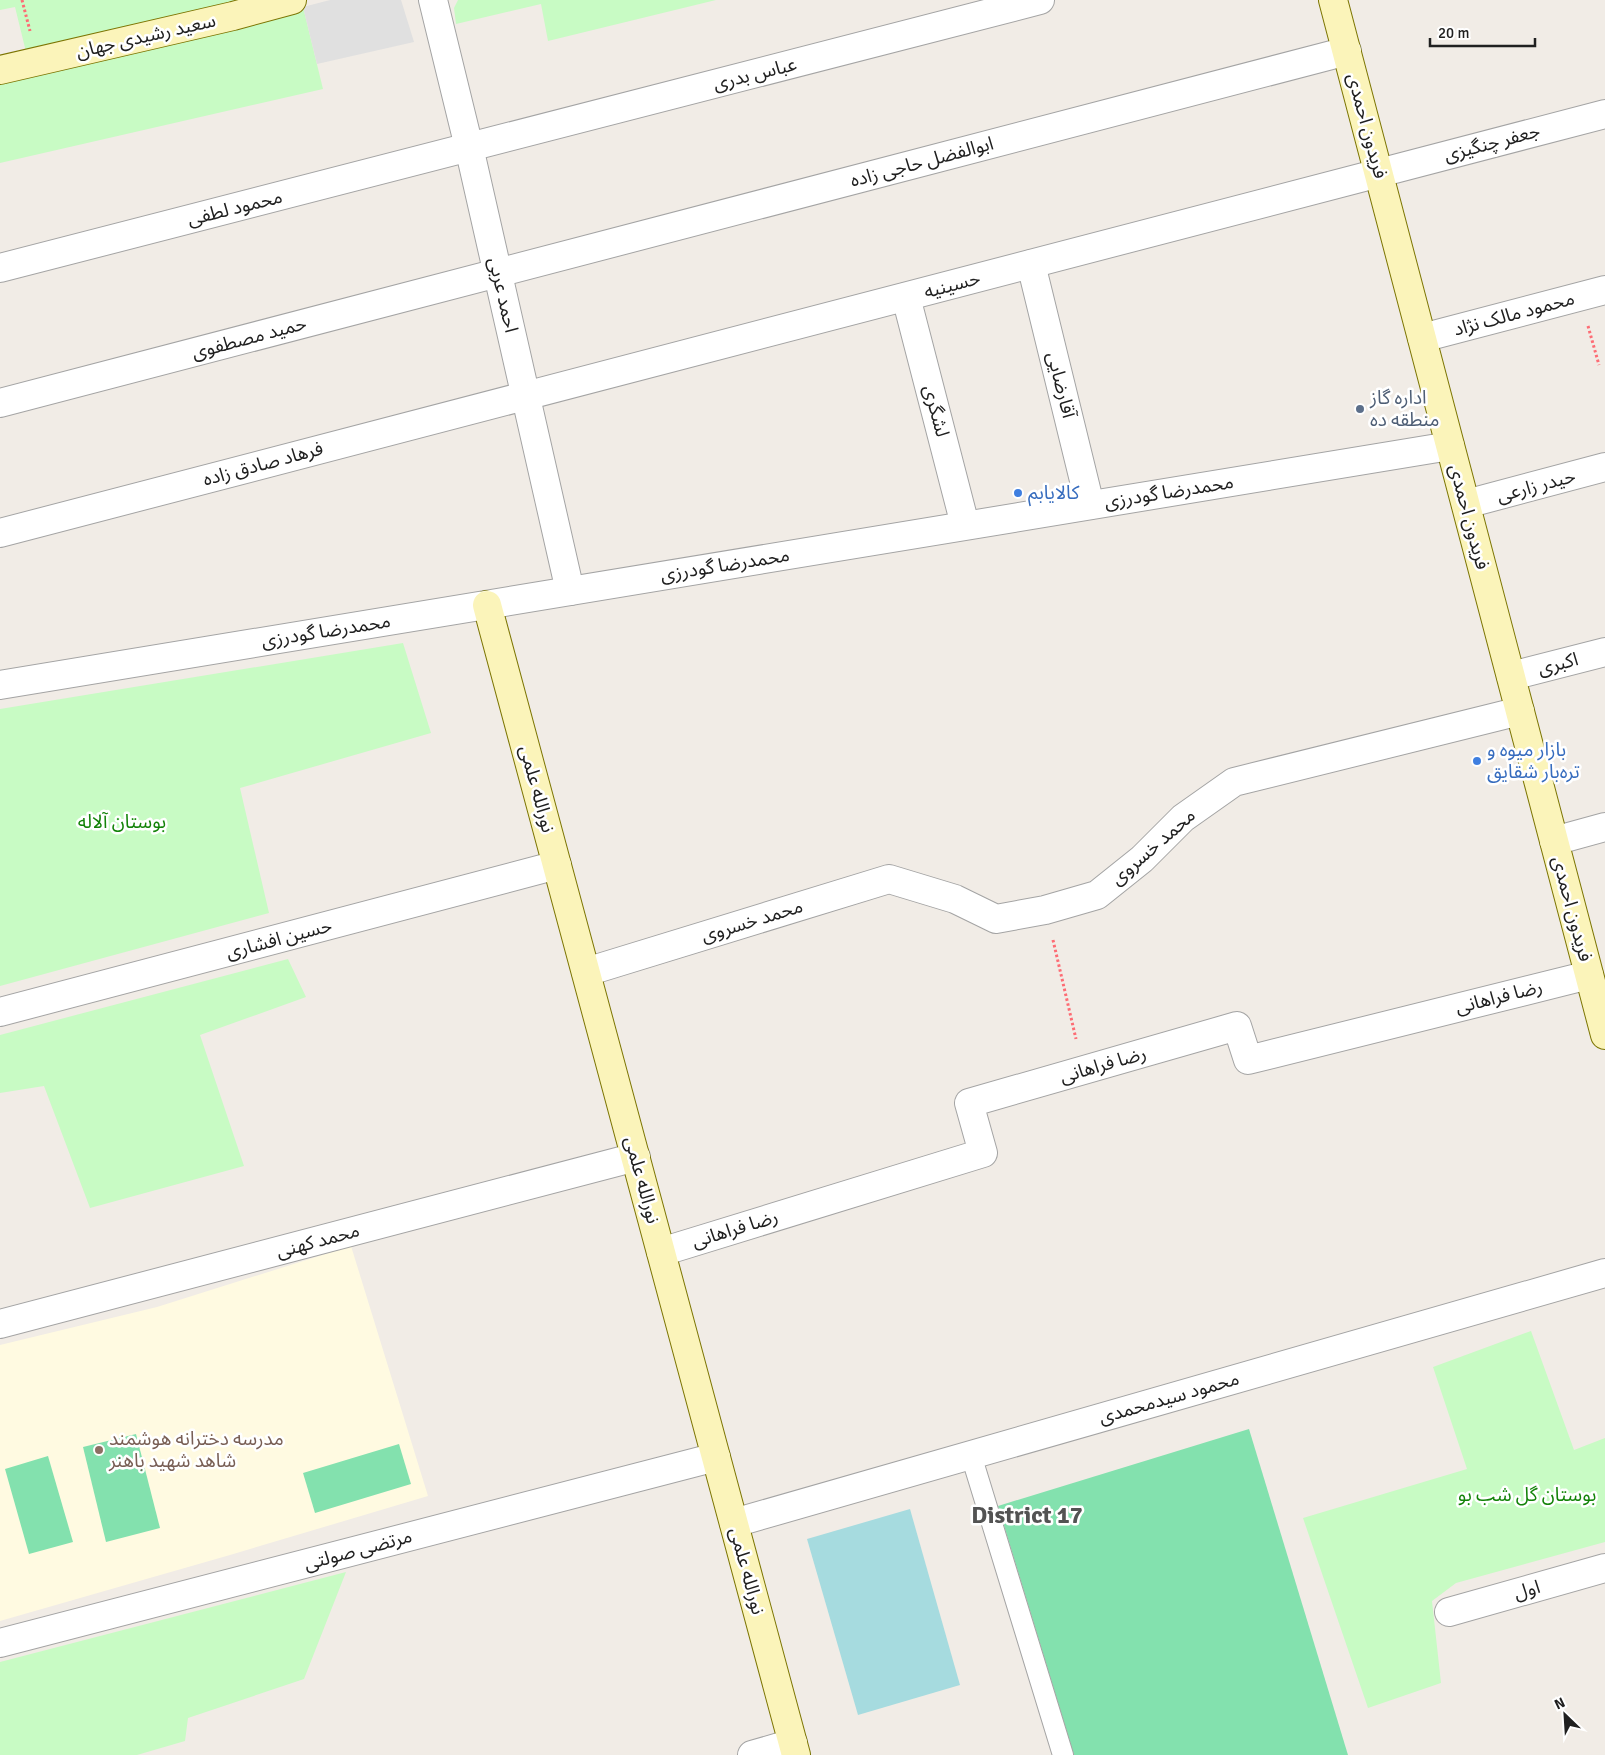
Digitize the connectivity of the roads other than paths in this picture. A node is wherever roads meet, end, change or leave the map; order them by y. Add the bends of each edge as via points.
1 (292, 0) edge
2 (433, 0) edge
3 (1040, 0) edge
4 (1333, 0) edge
5 (1347, 51) junction
6 (0, 70) edge
7 (1605, 114) edge
8 (469, 147) junction
9 (1379, 173) junction
10 (1031, 264) junction
11 (0, 268) edge
12 (498, 273) junction
13 (1605, 290) edge
14 (906, 297) junction
15 (1422, 338) junction
16 (526, 396) junction
17 (0, 403) edge
18 (1450, 446) junction
19 (1605, 467) edge
20 (1466, 504) junction
21 (1090, 505) junction
22 (965, 526) junction
23 (0, 533) edge
24 (570, 591) junction
25 (487, 605) junction
26 (1605, 652) edge
27 (1511, 676) junction
28 (0, 685) edge
29 (1520, 712) junction
30 (1605, 827) edge
31 (1554, 841) junction
32 (557, 865) junction
33 (586, 972) junction
34 (1589, 974) junction
35 (0, 1012) edge
36 (1603, 1018) edge
37 (636, 1158) junction
38 (661, 1252) junction
39 (1605, 1273) edge
40 (0, 1324) edge
41 (971, 1455) junction
42 (716, 1457) junction
43 (734, 1523) junction
44 (1605, 1568) edge
45 (1449, 1612) dead end
46 (0, 1643) edge
47 (795, 1749) edge
48 (752, 1755) edge
49 (1063, 1755) edge

1 - 6 street, سعید رشیدی جهان
2 - 8 street, احمد عربی
3 - 8 street, عباس بدری
4 - 5 street, فریدون احمدی
5 - 9 street, فریدون احمدی
5 - 12 street, ابوالفضل حاجی زاده
7 - 9 street, جعفر چنگیزی
8 - 11 street, محمود لطفی
8 - 12 street, احمد عربی
9 - 10 street, حسینیه
9 - 15 street, فریدون احمدی
10 - 14 street, حسینیه
10 - 21 street, آقارضایی
12 - 16 street, احمد عربی
12 - 17 street, حمید مصطفوی
13 - 15 street, محمود مالک نژاد
14 - 16 street, حسینیه
14 - 22 street, لشگری
15 - 18 street, فریدون احمدی
16 - 23 street, فرهاد صادق زاده
16 - 24 street, احمد عربی
18 - 20 street, فریدون احمدی
18 - 21 street, محمدرضا گودرزی
19 - 20 street, حیدر زارعی
20 - 27 street, فریدون احمدی
21 - 22 street, محمدرضا گودرزی
22 - 24 street, محمدرضا گودرزی
24 - 25 street, محمدرضا گودرزی
25 - 28 street, محمدرضا گودرزی
25 - 32 street, نورالله علمی
26 - 27 street, اکبری
27 - 29 street, فریدون احمدی
29 - 31 street, فریدون احمدی
29 - 33 street, محمد خسروی via 1234,782 1183,818 1142,859 1097,895 1045,910 996,919 955,899 889,879
30 - 31 street
31 - 34 street, فریدون احمدی
32 - 33 street, نورالله علمی
32 - 35 street, حسین افشاری
33 - 37 street, نورالله علمی
34 - 36 street, فریدون احمدی
34 - 38 street, رضا فراهانی via 1248,1060 1237,1026 969,1103 983,1153
37 - 38 street, نورالله علمی
37 - 40 street, محمد کهنی
38 - 42 street, نورالله علمی
39 - 41 street, محمود سیدمحمدی
41 - 43 street, محمود سیدمحمدی
41 - 49 lane
42 - 43 street, نورالله علمی
42 - 46 street, مرتضی صولتی
43 - 47 street, نورالله علمی
44 - 45 street, اول
47 - 48 street

